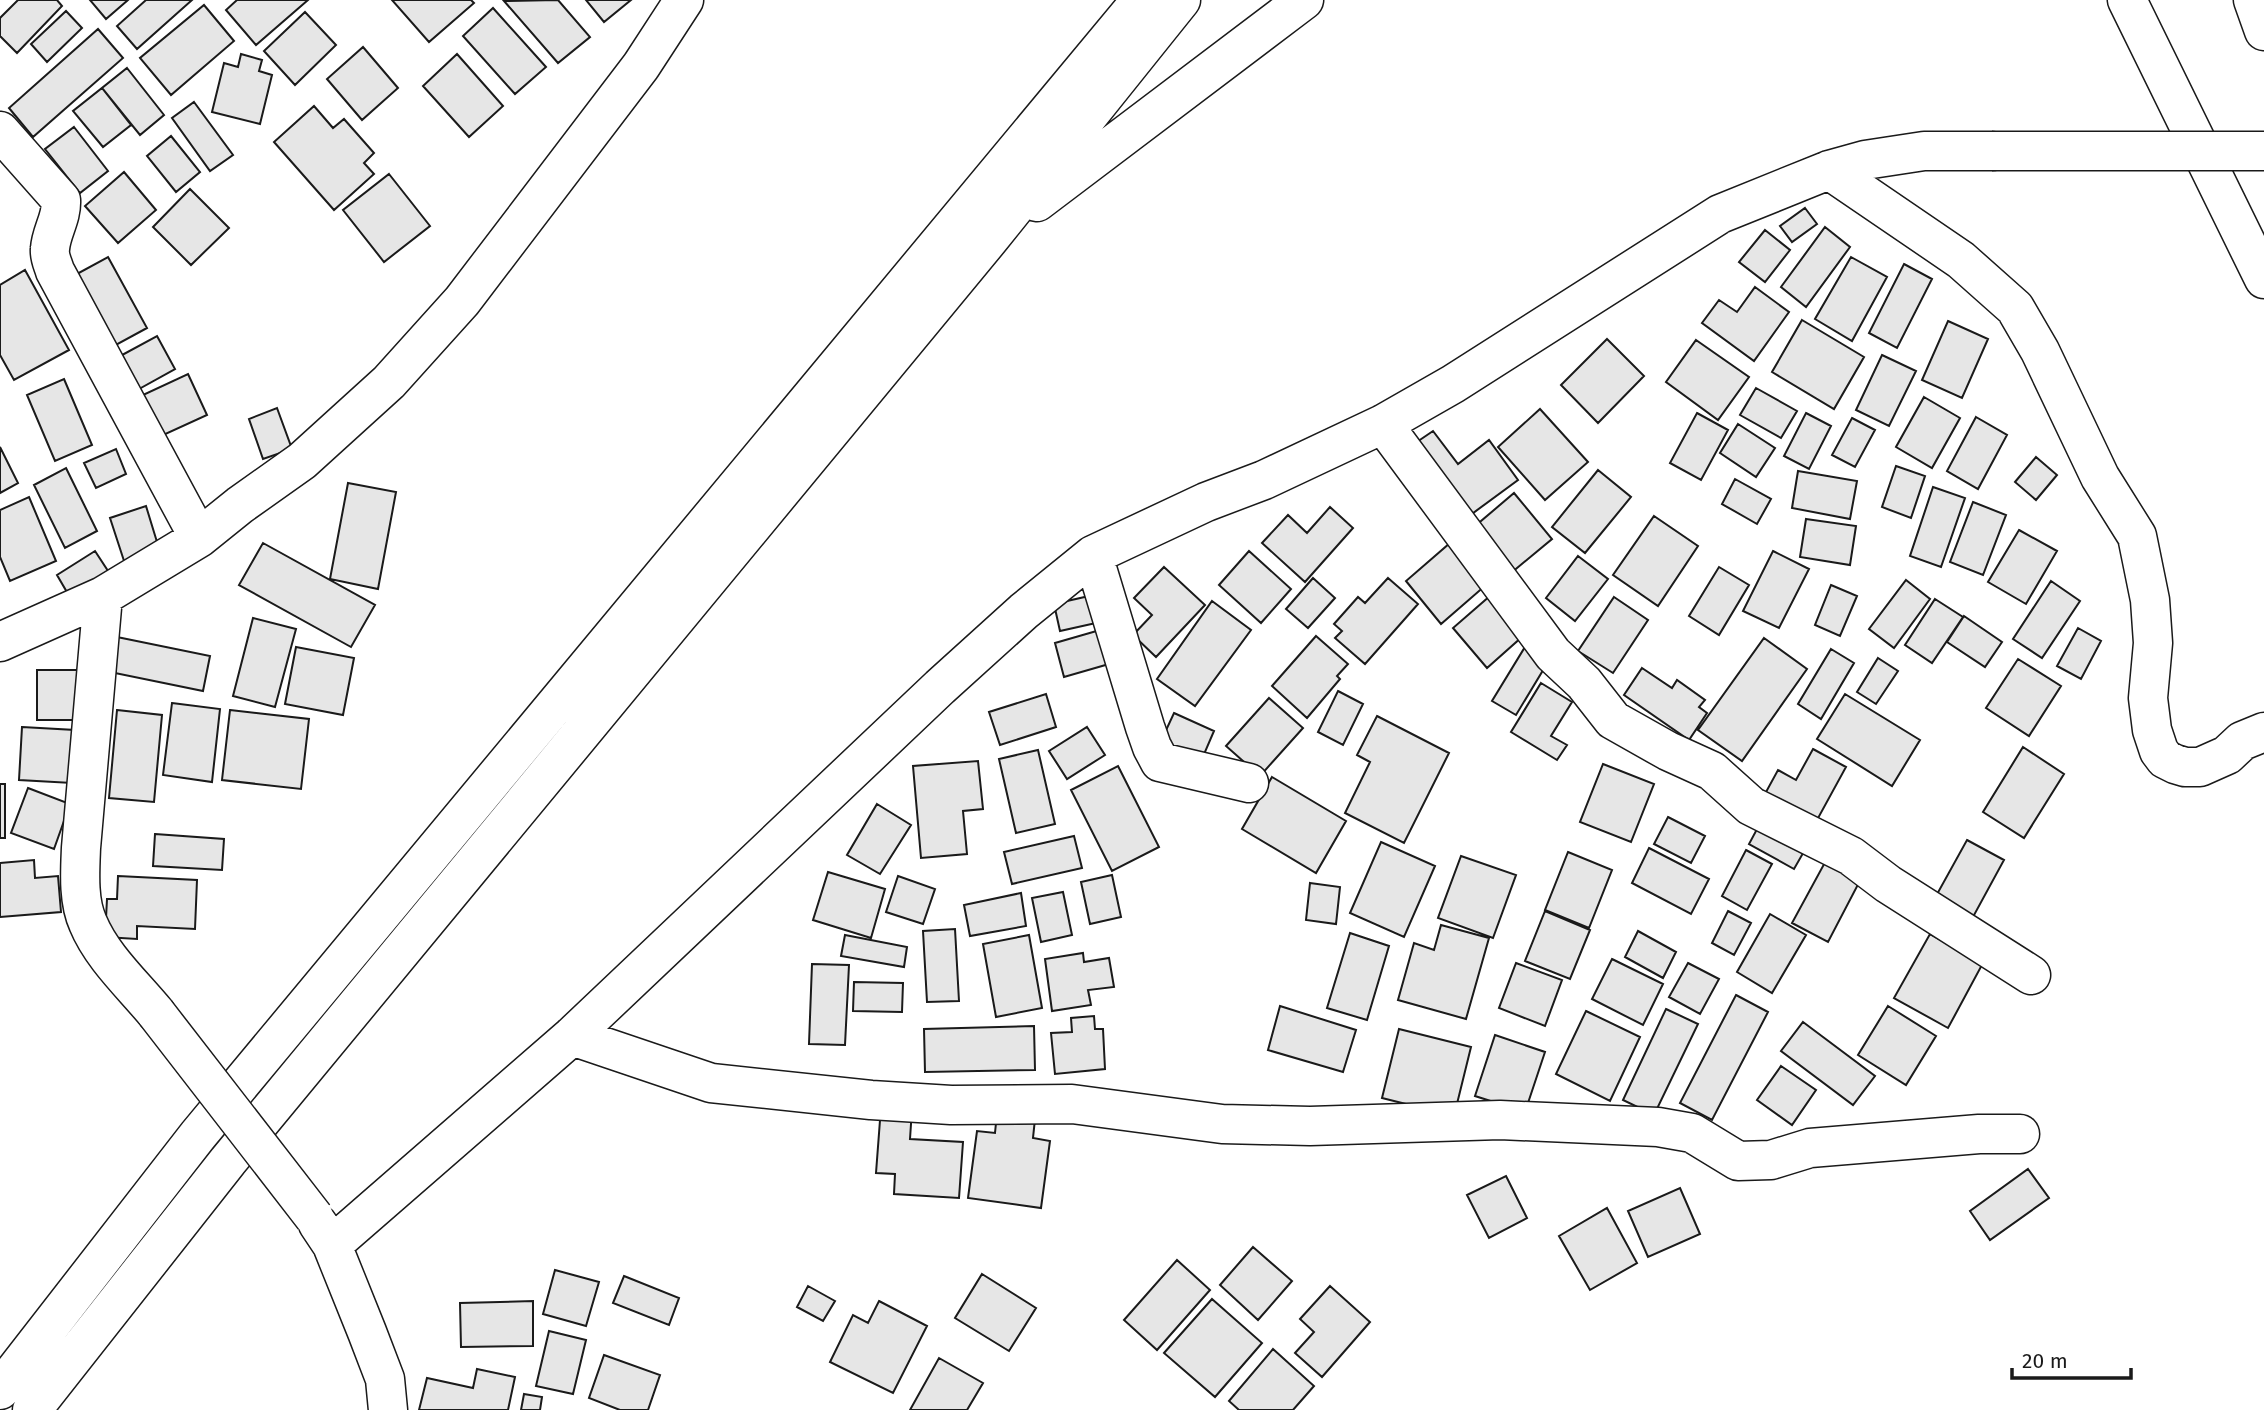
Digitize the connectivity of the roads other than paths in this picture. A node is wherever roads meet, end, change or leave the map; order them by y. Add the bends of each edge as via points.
1 (684, 0) edge
2 (1113, 0) edge
3 (1141, 0) edge
4 (1181, 0) edge
5 (1304, 0) edge
6 (2127, 0) edge
7 (2253, 0) edge
8 (2264, 31) edge
9 (0, 131) edge
10 (2264, 152) edge
11 (1829, 170) junction
12 (990, 180) junction
13 (991, 237) junction
14 (2264, 279) edge
15 (1384, 424) junction
16 (199, 538) junction
17 (1093, 555) junction
18 (103, 596) junction
19 (0, 642) edge
20 (2264, 732) edge
21 (1249, 783) dead end
22 (2031, 975) dead end
23 (572, 1036) junction
24 (2020, 1134) dead end
25 (323, 1231) junction
26 (0, 1390) edge
27 (32, 1410) edge
28 (388, 1410) edge

1 - 16 main road via 641,66 426,342 302,461
2 - 12 main road
3 - 12 main road
4 - 13 main road
5 - 13 main road
6 - 14 main road
7 - 8 main road
9 - 16 main road via 61,200 49,252 55,271
10 - 11 main road, bridge via 1924,151
11 - 15 main road via 1720,214
11 - 20 main road via 1961,260 2015,309 2040,351 2100,477 2137,536 2150,600 2153,643 2148,698 2152,730 2165,759 2185,768 2200,767
12 - 26 main road via 198,1135
13 - 27 main road via 228,1161
15 - 17 main road
15 - 22 main road via 1553,654 1613,720 1712,771 1751,806 1851,856
16 - 18 main road
17 - 21 main road via 1160,762
17 - 23 main road via 940,687
18 - 19 main road
18 - 25 main road, bridge via 82,835 80,883 87,922 106,954
23 - 24 main road via 711,1083 791,1092 951,1105 1072,1104 1222,1124 1500,1120 1658,1127 1692,1133 1738,1161 1771,1160 1810,1149
23 - 25 main road
25 - 28 main road via 385,1379

